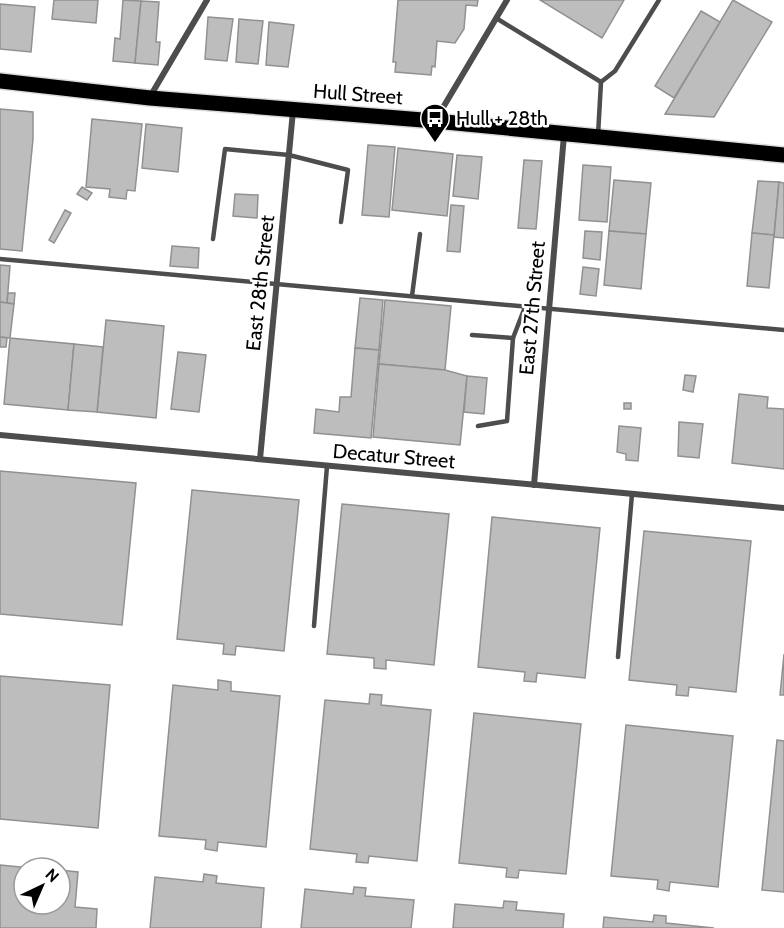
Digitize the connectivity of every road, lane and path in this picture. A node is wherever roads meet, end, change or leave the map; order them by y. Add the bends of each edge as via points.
1 (207, 0) edge
2 (507, 0) edge
3 (658, 0) edge
4 (496, 18) junction
5 (0, 81) edge
6 (601, 82) junction
7 (150, 98) junction
8 (293, 111) junction
9 (435, 121) junction
10 (564, 134) junction
11 (597, 137) junction
12 (784, 154) edge
13 (289, 155) junction
14 (341, 222) dead end
15 (420, 234) dead end
16 (213, 238) dead end
17 (0, 259) edge
18 (277, 284) junction
19 (412, 296) junction
20 (525, 307) junction
21 (547, 309) junction
22 (784, 330) edge
23 (472, 336) dead end
24 (513, 338) junction
25 (478, 426) dead end
26 (0, 435) edge
27 (260, 459) junction
28 (327, 466) junction
29 (534, 485) junction
30 (632, 494) junction
31 (784, 508) edge
32 (314, 626) dead end
33 (618, 657) dead end

1 - 7 street
2 - 4 street
3 - 6 lane via 615,71
4 - 6 lane
4 - 9 street
5 - 7 main road, Hull Street
6 - 11 lane
7 - 8 main road, Hull Street
8 - 9 main road, Hull Street
8 - 13 street, East 28th Street
9 - 10 main road, Hull Street
10 - 11 main road, Hull Street
10 - 21 street, East 27th Street
11 - 12 main road, Hull Street
13 - 14 lane via 348,171
13 - 16 lane via 225,149
13 - 18 street, East 28th Street
15 - 19 lane
17 - 18 lane
18 - 19 lane
18 - 27 street, East 28th Street
19 - 20 lane
20 - 21 lane
20 - 24 lane
21 - 22 lane
21 - 29 street, East 27th Street
23 - 24 lane
24 - 25 lane via 507,421
26 - 27 street, Decatur Street
27 - 28 street, Decatur Street
28 - 29 street, Decatur Street
28 - 32 lane
29 - 30 street, Decatur Street
30 - 31 street, Decatur Street
30 - 33 lane

